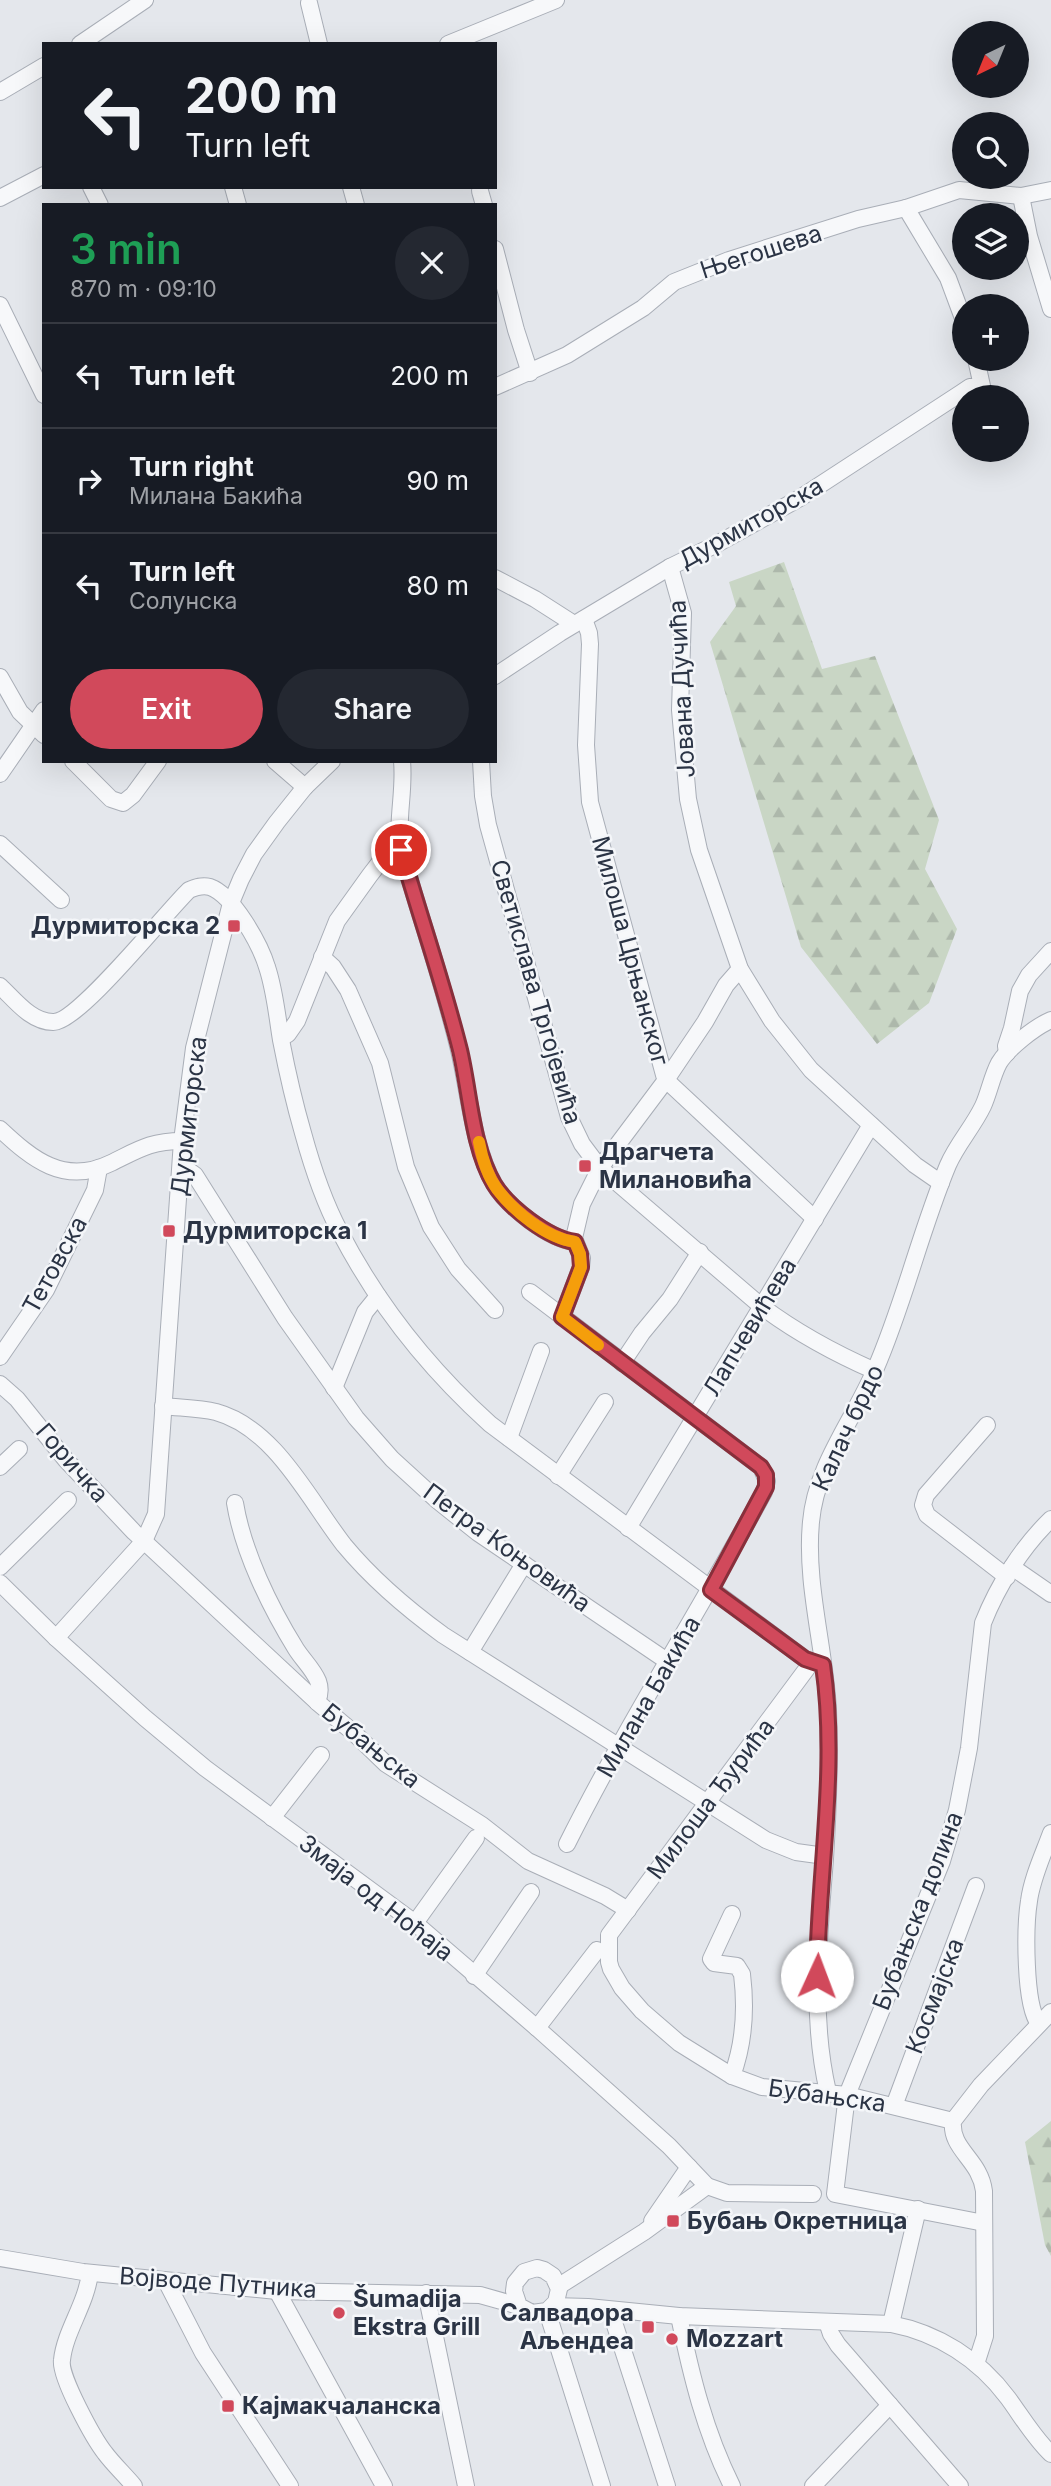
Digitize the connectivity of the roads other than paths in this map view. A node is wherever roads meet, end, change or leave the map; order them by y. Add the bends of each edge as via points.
1 (145, 0) edge
2 (556, 0) edge
3 (309, 3) dead end
4 (83, 42) edge
5 (319, 42) edge
6 (453, 42) edge
7 (42, 67) edge
8 (0, 92) edge
9 (42, 176) edge
10 (1051, 190) edge
11 (1021, 196) junction
12 (0, 198) edge
13 (906, 208) junction
14 (497, 257) edge
15 (954, 294) edge
16 (0, 305) edge
17 (1051, 309) edge
18 (979, 371) edge
19 (530, 373) junction
20 (497, 386) edge
21 (42, 391) edge
22 (670, 567) junction
23 (497, 579) edge
24 (579, 622) junction
25 (497, 675) edge
26 (0, 677) edge
27 (38, 731) edge
28 (75, 763) edge
29 (157, 763) edge
30 (277, 763) edge
31 (330, 763) edge
32 (402, 763) edge
33 (481, 763) edge
34 (0, 774) edge
35 (305, 787) junction
36 (400, 842) junction
37 (0, 844) edge
38 (61, 900) dead end
39 (231, 903) junction
40 (1051, 951) edge
41 (322, 957) junction
42 (740, 969) junction
43 (0, 986) edge
44 (1051, 1020) edge
45 (281, 1038) junction
46 (1007, 1053) junction
47 (666, 1080) junction
48 (871, 1125) junction
49 (0, 1129) edge
50 (182, 1141) junction
51 (99, 1168) junction
52 (600, 1168) junction
53 (181, 1170) junction
54 (941, 1183) junction
55 (815, 1219) junction
56 (575, 1242) junction
57 (699, 1252) junction
58 (530, 1292) dead end
59 (378, 1296) junction
60 (761, 1306) junction
61 (495, 1310) dead end
62 (562, 1317) junction
63 (541, 1351) dead end
64 (0, 1357) edge
65 (622, 1363) junction
66 (875, 1371) junction
67 (0, 1384) edge
68 (334, 1388) junction
69 (605, 1402) dead end
70 (163, 1406) junction
71 (696, 1416) junction
72 (986, 1425) dead end
73 (509, 1438) junction
74 (19, 1449) dead end
75 (0, 1467) edge
76 (558, 1476) junction
77 (68, 1500) dead end
78 (235, 1503) dead end
79 (1051, 1519) edge
80 (628, 1528) junction
81 (144, 1541) junction
82 (524, 1564) junction
83 (0, 1567) edge
84 (1009, 1572) junction
85 (0, 1583) edge
86 (711, 1590) junction
87 (1051, 1594) edge
88 (56, 1637) junction
89 (470, 1652) junction
90 (667, 1661) junction
91 (817, 1664) junction
92 (317, 1702) junction
93 (620, 1747) junction
94 (321, 1755) dead end
95 (708, 1804) junction
96 (272, 1818) junction
97 (1051, 1833) edge
98 (476, 1838) dead end
99 (567, 1844) dead end
100 (825, 1856) junction
101 (1051, 1874) edge
102 (976, 1886) dead end
103 (531, 1892) dead end
104 (1031, 1892) junction
105 (628, 1910) junction
106 (732, 1914) dead end
107 (415, 1923) junction
108 (609, 1935) joint
109 (597, 1950) dead end
110 (474, 1976) junction
111 (1051, 2012) edge
112 (1039, 2024) junction
113 (537, 2028) junction
114 (732, 2076) junction
115 (828, 2092) junction
116 (847, 2095) junction
117 (894, 2106) junction
118 (953, 2121) junction
119 (689, 2167) junction
120 (707, 2186) junction
121 (813, 2194) dead end
122 (918, 2209) junction
123 (984, 2223) junction
124 (644, 2232) junction
125 (0, 2258) edge
126 (90, 2273) junction
127 (579, 2273) junction
128 (166, 2281) junction
129 (515, 2283) junction
130 (277, 2291) junction
131 (426, 2293) junction
132 (553, 2294) junction
133 (480, 2295) junction
134 (583, 2305) junction
135 (519, 2306) junction
136 (610, 2310) junction
137 (679, 2316) junction
138 (827, 2322) junction
139 (891, 2324) junction
140 (976, 2364) junction
141 (890, 2405) junction
142 (1051, 2455) edge
143 (134, 2486) edge
144 (290, 2486) edge
145 (384, 2486) edge
146 (467, 2486) edge
147 (602, 2486) edge
148 (667, 2486) edge
149 (732, 2486) edge
150 (813, 2486) edge
151 (960, 2486) edge

1 - 4 street
2 - 6 street
3 - 5 street
7 - 8 street
9 - 12 street
10 - 11 street, Његошева
11 - 13 street, Његошева via 959,190
11 - 17 street
13 - 15 street
13 - 19 street, Његошева via 729,260 674,282 643,308
14 - 19 street
16 - 21 street
18 - 22 street, Дурмиторска via 982,386 970,387 800,498
19 - 20 street, Његошева
22 - 24 street, Дурмиторска
22 - 42 street, Јована Дучића via 683,613 680,710 688,799 699,850
23 - 24 street
24 - 25 street, Дурмиторска
24 - 47 street, Милоша Црњанског via 589,633 590,644 586,745 590,802
26 - 27 street via 14,704
27 - 34 street
28 - 29 street via 111,799 123,803
30 - 35 street
31 - 35 street, Дурмиторска
32 - 36 street
33 - 52 street, Светислава Тргојевића via 488,825 569,1117
35 - 39 street, Дурмиторска via 254,854
36 - 41 street via 344,909
36 - 56 street via 490,1177 526,1216 553,1236
37 - 38 street
39 - 43 street via 208,887 189,890 87,1000 60,1021 37,1018
39 - 45 street via 267,965
39 - 50 street, Дурмиторска via 194,1048
40 - 46 street via 1020,991
41 - 45 street via 297,1021
41 - 61 street via 348,990 380,1063 406,1167 430,1227 458,1269
42 - 47 street
42 - 48 street, Јована Дучића via 792,1049
44 - 46 street, Калач брдо
45 - 59 street via 314,1167 340,1231
46 - 54 street, Калач брдо
47 - 52 street
47 - 55 street, Милоша Црњанског
48 - 54 street, Јована Дучића
48 - 55 street, Лапчевићева
49 - 51 street via 42,1164 72,1171
50 - 51 street via 152,1143
50 - 53 street, Дурмиторска
51 - 64 street, Тетовска via 95,1190 46,1290
52 - 56 street via 582,1204
52 - 57 street, Светислава Тргојевића
53 - 68 street, Петра Коњовића via 195,1175
53 - 70 street, Дурмиторска
54 - 66 street, Калач брдо
55 - 60 street, Лапчевићева
56 - 62 street via 581,1267
57 - 60 street, Светислава Тргојевића
57 - 65 street
58 - 62 street
59 - 68 street via 365,1311
59 - 73 street via 433,1368
60 - 66 street, Светислава Тргојевића via 823,1348
60 - 71 street, Лапчевићева
62 - 65 street
63 - 73 street
65 - 71 street
66 - 91 street, Калач брдо via 827,1463 813,1510 810,1538
67 - 81 street, Горичка
68 - 82 street, Петра Коњовића via 406,1473 456,1516
69 - 76 street
70 - 81 street, Дурмиторска via 158,1503
70 - 89 street via 216,1412 258,1434 380,1584
71 - 80 street, Лапчевићева
71 - 86 street, Милана Бакића via 766,1475 766,1487
72 - 84 street via 926,1495 923,1505 927,1515
73 - 76 street
74 - 75 street
76 - 80 street
77 - 83 street
78 - 92 street via 252,1561 296,1649 318,1682
79 - 84 street, Бубањска долина
80 - 86 street
81 - 88 street, Дурмиторска
81 - 92 street, Бубањска
82 - 89 street
82 - 90 street, Петра Коњовића
84 - 87 street
84 - 116 street, Бубањска долина via 983,1623 969,1748 949,1838
85 - 88 street, Змаја од Ноћаја
86 - 90 street, Милана Бакића
86 - 91 street
88 - 96 street, Змаја од Ноћаја via 145,1718
89 - 93 street
90 - 93 street, Милана Бакића
91 - 95 street, Милоша Ђурића
91 - 100 street, Калач брдо via 828,1721
92 - 105 street, Бубањска via 398,1774 482,1825 528,1861
93 - 95 street
93 - 99 street, Милана Бакића
94 - 96 street
95 - 100 street via 776,1845
95 - 105 street, Милоша Ђурића
96 - 107 street, Змаја од Ноћаја
97 - 104 street
98 - 107 street
100 - 115 street, Калач брдо via 817,1992
101 - 104 street
102 - 117 street, Космајска
103 - 110 street
104 - 112 street via 1028,1993
105 - 108 street, Милоша Ђурића
106 - 114 street via 710,1959 737,1966 742,1974 741,2036
107 - 110 street, Змаја од Ноћаја
108 - 114 street, Бубањска via 611,1969 642,2011 679,2043
109 - 113 street
110 - 113 street, Змаја од Ноћаја
111 - 112 street
112 - 118 street
113 - 119 street, Змаја од Ноћаја
114 - 115 street, Бубањска via 762,2087
115 - 116 street, Бубањска
116 - 117 street, Бубањска
116 - 122 street, Бубањска долина via 835,2194
117 - 118 street, Бубањска
118 - 123 street via 956,2140 982,2179
119 - 120 street, Змаја од Ноћаја
119 - 124 street
120 - 121 street via 727,2193
120 - 124 street
122 - 123 street
122 - 139 street
123 - 140 street via 985,2336
124 - 127 street
125 - 126 street, Војводе Путника
126 - 128 street, Војводе Путника
126 - 143 street via 63,2353 62,2370 104,2452
127 - 132 street
127 - 134 street via 574,2289
128 - 130 street, Војводе Путника
128 - 144 street via 203,2353
129 - 132 street, Војводе Путника via 537,2268
129 - 133 street, Војводе Путника
129 - 135 street
130 - 131 street, Војводе Путника
130 - 145 street
131 - 133 street, Војводе Путника
131 - 146 street
132 - 134 street, Војводе Путника
132 - 135 street, Војводе Путника via 532,2313
132 - 147 street
133 - 135 street, Војводе Путника
134 - 136 street, Војводе Путника
136 - 137 street, Војводе Путника
136 - 148 street
137 - 138 street, Војводе Путника
137 - 149 street via 706,2426
138 - 139 street, Војводе Путника
138 - 141 street via 838,2345
139 - 140 street, Војводе Путника via 929,2334
140 - 142 street, Војводе Путника
141 - 150 street
141 - 151 street

